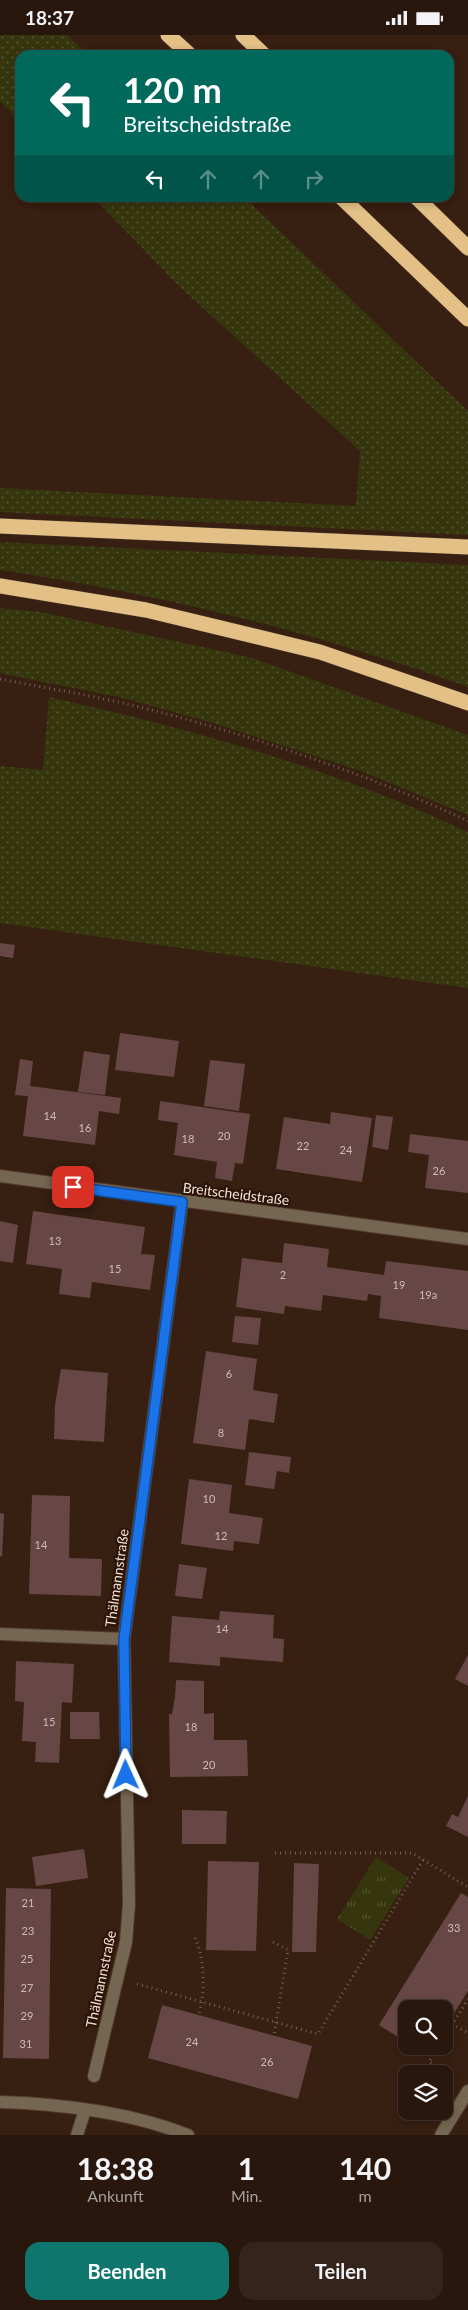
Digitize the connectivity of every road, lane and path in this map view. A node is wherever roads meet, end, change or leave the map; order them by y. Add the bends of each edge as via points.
1 (168, 35) edge
2 (243, 35) edge
3 (184, 50) edge
4 (259, 50) edge
5 (346, 202) edge
6 (421, 202) edge
7 (468, 248) edge
8 (468, 319) edge
9 (0, 526) edge
10 (468, 547) edge
11 (0, 586) edge
12 (0, 679) edge
13 (468, 703) edge
14 (468, 821) edge
15 (0, 1177) edge
16 (182, 1202) junction
17 (468, 1239) edge
18 (0, 1634) edge
19 (124, 1639) junction
20 (275, 1853) dead end
21 (423, 1860) junction
22 (468, 1887) edge
23 (195, 1938) dead end
24 (273, 1942) dead end
25 (117, 1979) junction
26 (468, 1999) edge
27 (202, 2002) junction
28 (199, 2015) dead end
29 (277, 2022) junction
30 (453, 2022) edge
31 (453, 2025) edge
32 (468, 2033) edge
33 (274, 2035) dead end
34 (432, 2055) edge
35 (94, 2076) dead end
36 (460, 2080) dead end
37 (468, 2091) edge
38 (0, 2102) edge
39 (85, 2110) junction
40 (77, 2135) edge
41 (188, 2135) edge
42 (441, 2135) edge

1 - 3 highway
2 - 4 highway
5 - 8 highway
6 - 7 highway
9 - 10 highway
11 - 13 highway via 146,610 320,652
12 - 14 path via 166,714 266,744 354,773
15 - 16 street, Breitscheidstraße
16 - 17 street, Breitscheidstraße
16 - 19 street, Thälmannstraße
18 - 19 street
19 - 25 street, Thälmannstraße via 129,1904 126,1942
20 - 21 path via 412,1853
21 - 22 path
21 - 29 path via 318,2033
23 - 27 path via 200,1948
24 - 29 path via 288,1950
25 - 27 path
25 - 35 street, Thälmannstraße
26 - 30 path
27 - 28 path
27 - 29 path
29 - 33 path
31 - 32 path
34 - 36 path via 428,2062
37 - 42 street
38 - 39 street via 52,2103
39 - 40 street
39 - 41 street via 162,2125

